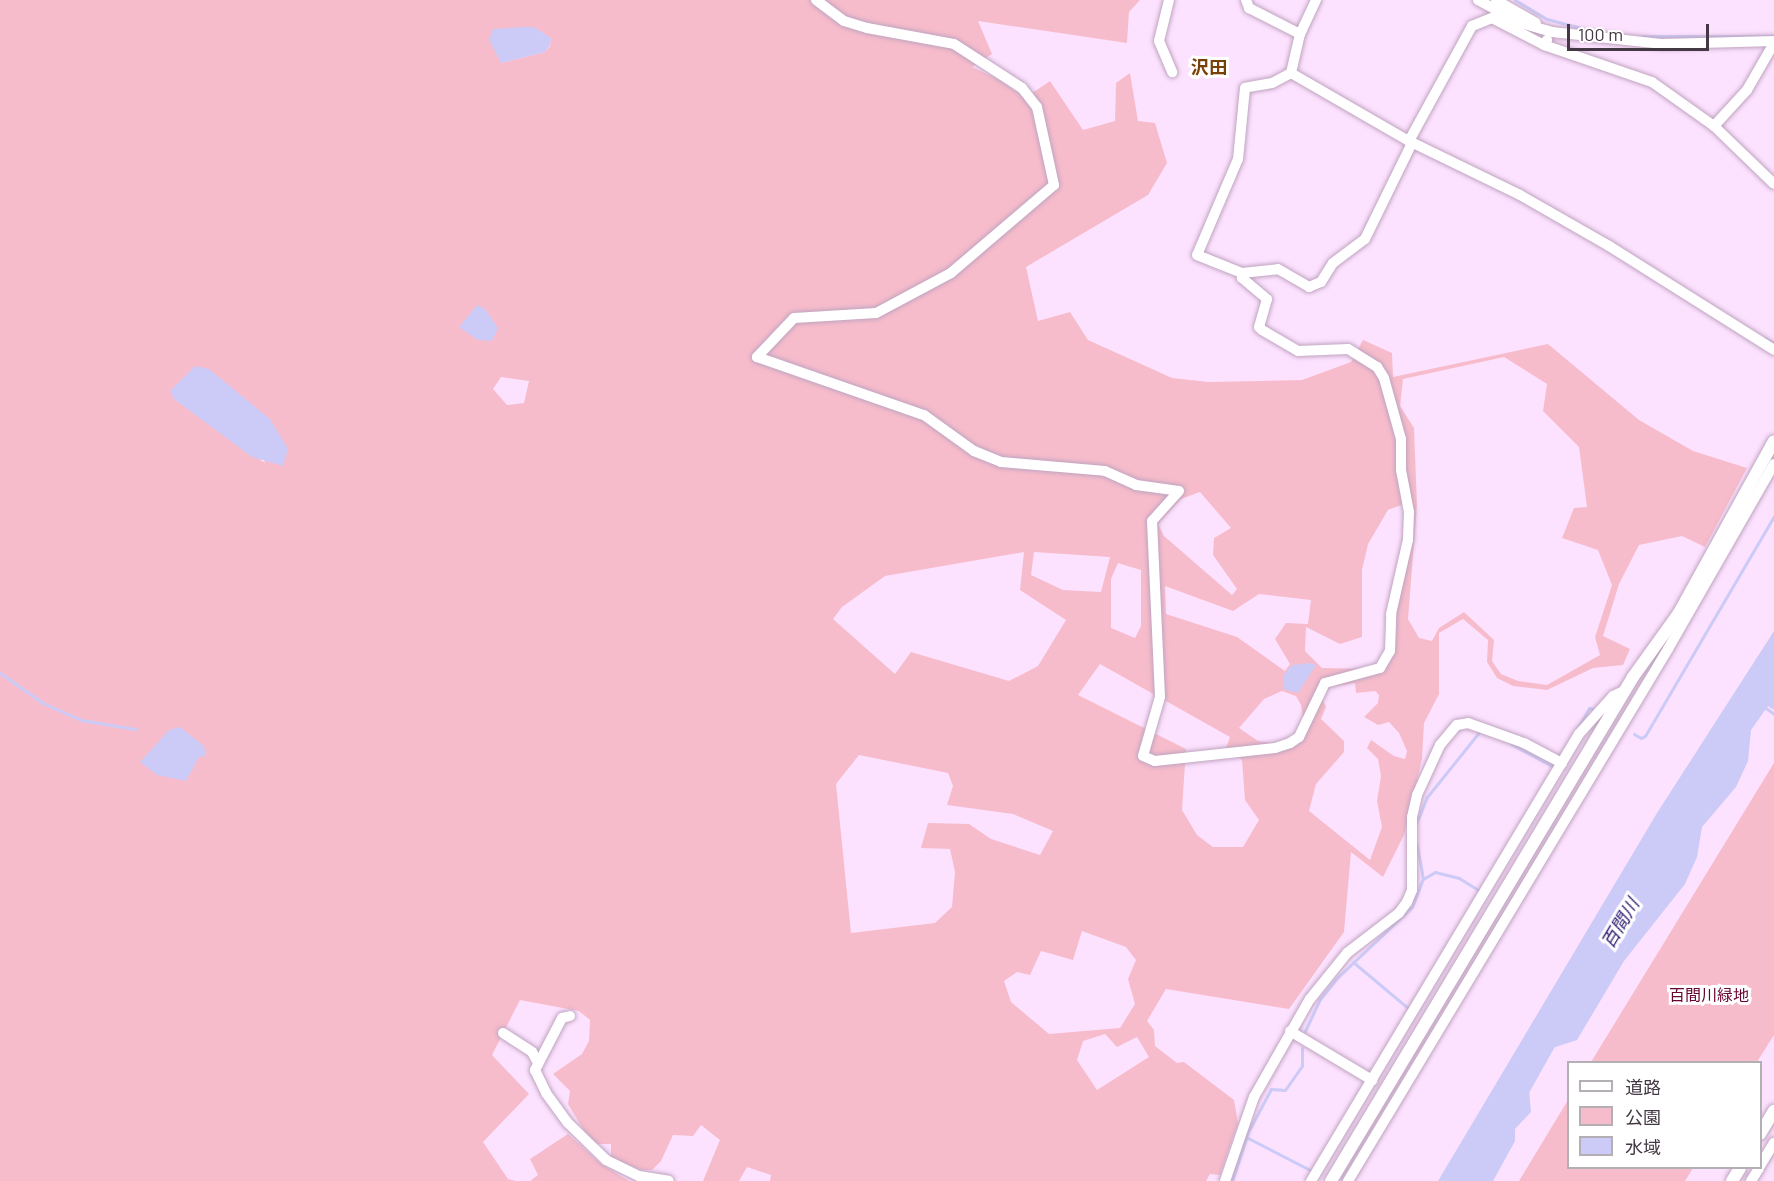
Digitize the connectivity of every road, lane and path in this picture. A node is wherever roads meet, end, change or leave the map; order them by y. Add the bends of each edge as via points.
1 (816, 0) edge
2 (1169, 0) edge
3 (1246, 0) edge
4 (1316, 0) edge
5 (1478, 0) edge
6 (1496, 0) edge
7 (1552, 32) junction
8 (1300, 34) junction
9 (1774, 42) edge
10 (1544, 45) junction
11 (1172, 72) dead end
12 (1291, 73) junction
13 (1714, 126) junction
14 (1410, 142) junction
15 (1774, 184) edge
16 (1242, 273) junction
17 (1774, 350) edge
18 (1774, 441) edge
19 (1774, 464) edge
20 (1626, 690) junction
21 (1559, 762) junction
22 (570, 1016) dead end
23 (1290, 1031) junction
24 (503, 1033) dead end
25 (538, 1063) junction
26 (1369, 1078) junction
27 (1774, 1111) edge
28 (1762, 1132) edge
29 (1774, 1143) edge
30 (1762, 1164) edge
31 (669, 1181) edge
32 (1224, 1181) edge
33 (1311, 1181) edge
34 (1331, 1181) edge
35 (1348, 1181) edge

1 - 16 street via 844,21 954,44 1022,88 1037,107 1054,185 951,273 876,313 795,318 758,357 924,415 974,451 1001,462 1104,471 1136,484 1179,491 1152,521 1160,697 1143,756 1155,761 1290,743 1299,737 1324,683 1380,668 1390,651 1391,614 1408,540 1409,512 1401,470 1401,439 1384,378 1377,367 1348,350 1298,351 1262,330 1258,327 1267,299 1242,278
2 - 11 street via 1159,41
3 - 8 street via 1249,8
4 - 8 street
5 - 7 street via 1521,23
6 - 7 street
7 - 9 street via 1663,44
7 - 10 street
8 - 12 street
9 - 13 street via 1747,90
10 - 13 street via 1652,82
10 - 14 street via 1492,18 1472,26
12 - 14 street
12 - 16 street via 1272,83 1245,88 1238,159 1197,255
13 - 15 street
14 - 16 street via 1365,239 1333,263 1321,282 1309,287 1278,269
14 - 17 street via 1520,195
18 - 20 street via 1690,595
19 - 35 street
20 - 21 street via 1613,696
20 - 34 street
21 - 23 street via 1484,727 1463,722 1457,725 1440,744 1417,795 1411,839 1412,890 1407,902 1399,913 1347,953
21 - 26 street
22 - 25 street via 562,1018
23 - 26 street
23 - 32 street via 1246,1115
24 - 25 street via 532,1052
25 - 31 street via 535,1070 546,1093 594,1152 622,1169
26 - 33 street
27 - 28 street
29 - 30 street

